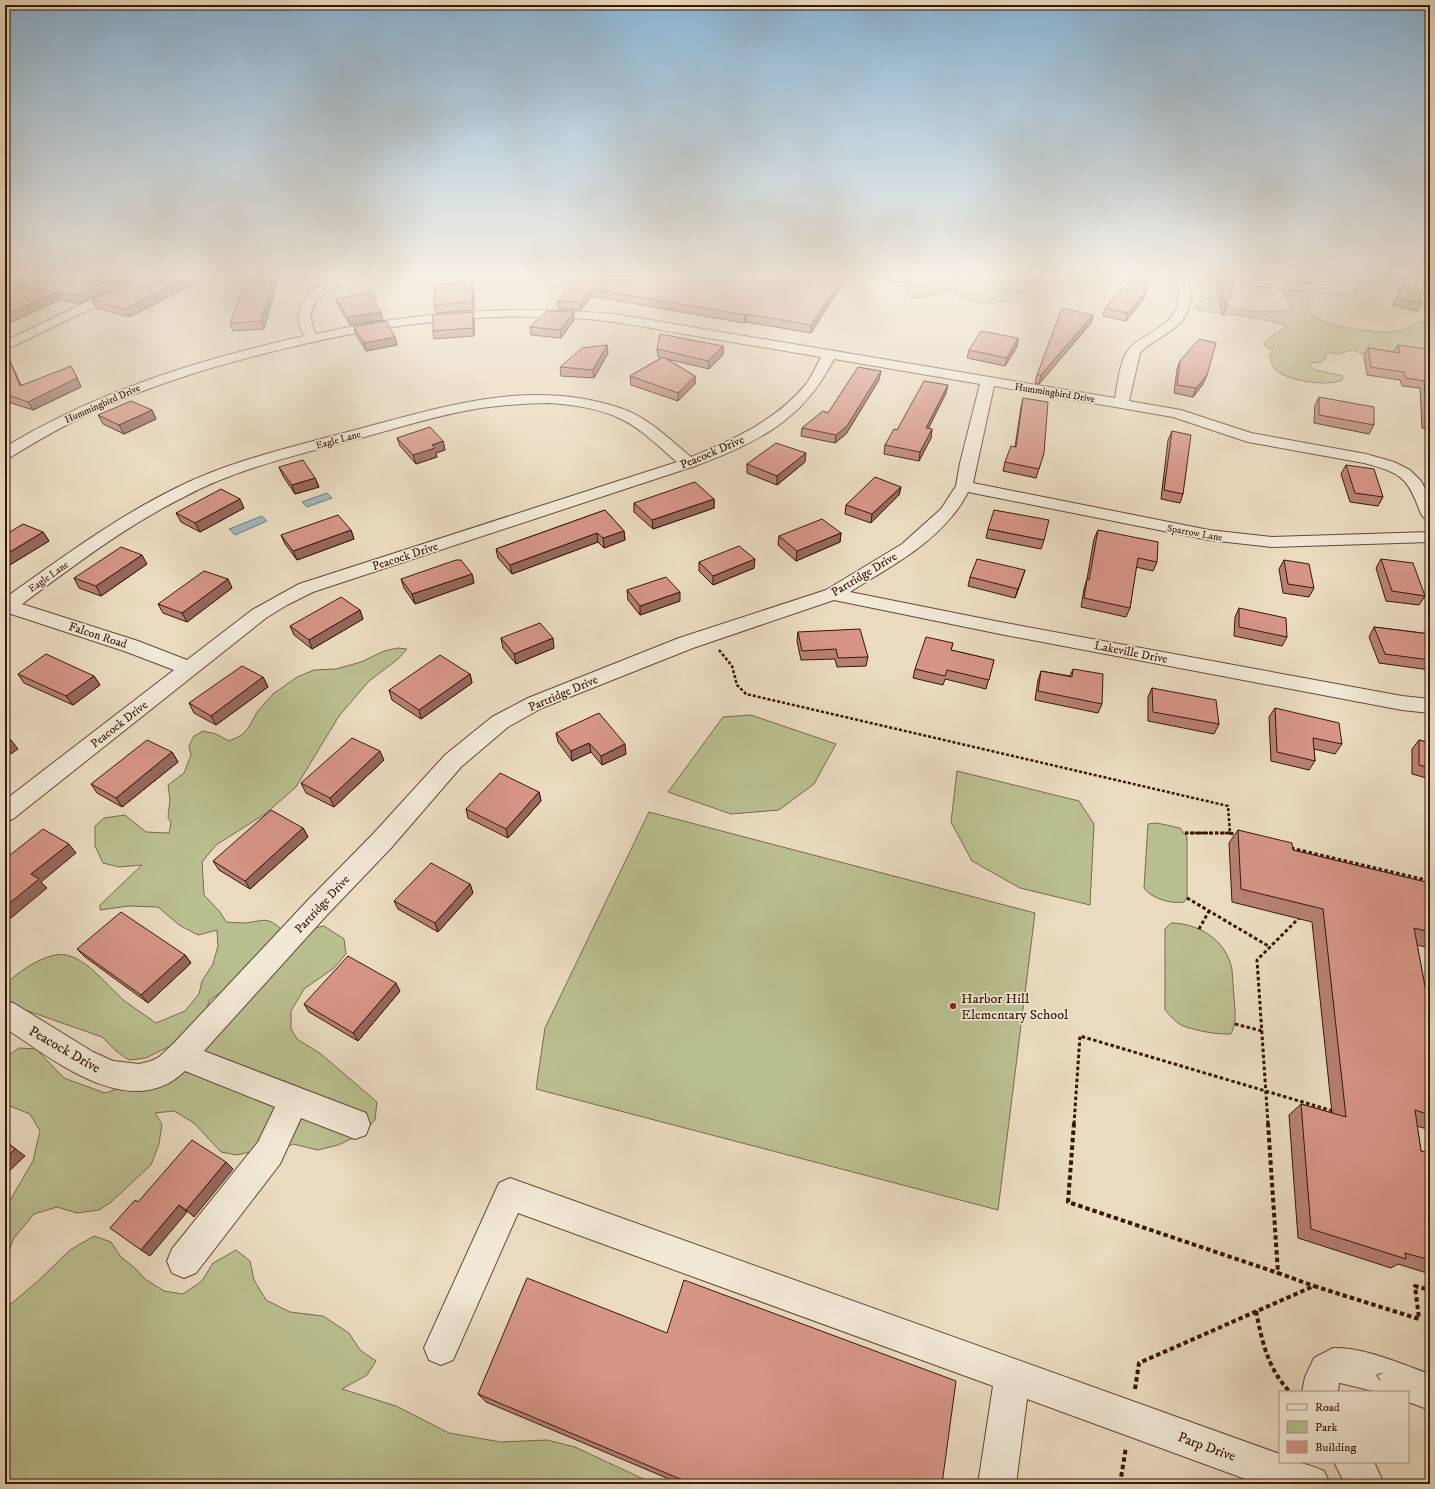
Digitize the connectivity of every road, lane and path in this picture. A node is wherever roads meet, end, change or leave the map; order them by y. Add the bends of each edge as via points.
1 (288, 343) edge
2 (762, 343) edge
3 (1142, 343) edge
4 (829, 355) junction
5 (988, 382) junction
6 (1121, 404) junction
7 (5, 454) edge
8 (689, 463) junction
9 (964, 486) junction
10 (1430, 514) edge
11 (1430, 537) edge
12 (833, 594) junction
13 (6, 605) edge
14 (715, 645) dead end
15 (190, 668) junction
16 (1430, 706) edge
17 (5, 813) edge
18 (1185, 833) dead end
19 (1230, 833) junction
20 (1238, 835) edge
21 (1284, 846) edge
22 (1430, 881) edge
23 (1187, 898) dead end
24 (1209, 911) junction
25 (1300, 916) edge
26 (1199, 928) dead end
27 (1270, 946) junction
28 (5, 1013) edge
29 (1235, 1024) dead end
30 (1262, 1031) junction
31 (181, 1056) junction
32 (151, 1075) joint
33 (1266, 1091) junction
34 (294, 1100) junction
35 (1338, 1112) dead end
36 (355, 1124) dead end
37 (184, 1261) dead end
38 (1278, 1273) junction
39 (1314, 1286) junction
40 (1430, 1290) edge
41 (1256, 1311) junction
42 (441, 1348) dead end
43 (1012, 1375) junction
44 (1135, 1389) dead end
45 (1289, 1391) edge
46 (1320, 1391) edge
47 (1430, 1392) edge
48 (1127, 1440) dead end
49 (1354, 1463) edge
50 (997, 1484) edge
51 (1120, 1484) edge
52 (1311, 1484) edge
53 (1366, 1484) edge

1 - 7 street, Hummingbird Drive via 230,357 129,390 69,417
2 - 4 street, Hummingbird Drive
3 - 6 street via 1132,353
4 - 5 street, Hummingbird Drive
4 - 8 street, Peacock Drive via 811,387 776,419 734,445
5 - 6 street, Hummingbird Drive
5 - 9 street, Partridge Drive
6 - 10 street, Hummingbird Drive via 1185,416 1248,437 1388,465 1409,477
8 - 13 street, Eagle Lane via 640,423 599,405 541,398 480,403 312,446 216,475 137,516
8 - 15 street, Peacock Drive via 306,588 259,614
9 - 11 street, Sparrow Lane via 1209,535 1246,540 1298,542
9 - 12 street, Partridge Drive via 947,512 908,548
12 - 16 street, Lakeville Drive via 1047,637 1402,703
12 - 31 street, Partridge Drive via 686,643 535,704 500,722 453,761 382,841
13 - 15 street, Falcon Road
14 - 19 path via 731,664 739,690 746,694 1228,806
15 - 17 street, Peacock Drive
18 - 19 path
19 - 20 path
21 - 22 path
23 - 24 path
24 - 26 path
24 - 27 path
25 - 27 path
27 - 30 path via 1258,960
28 - 32 street, Peacock Drive via 99,1070 124,1078
29 - 30 path
30 - 33 path
31 - 32 street, Partridge Drive via 169,1067
31 - 34 street
33 - 35 path
33 - 38 path
33 - 38 path via 1080,1036 1068,1202
34 - 36 street
34 - 37 street via 269,1153
38 - 39 path
39 - 40 path via 1419,1319 1415,1286
39 - 41 path
41 - 44 path via 1139,1363
41 - 45 path via 1265,1356
42 - 43 street, Parp Drive via 510,1194
43 - 50 street
43 - 52 street, Parp Drive
47 -> 46 street via 1350,1367 1334,1366 1327,1369 1323,1375
48 - 51 path
49 - 53 street

